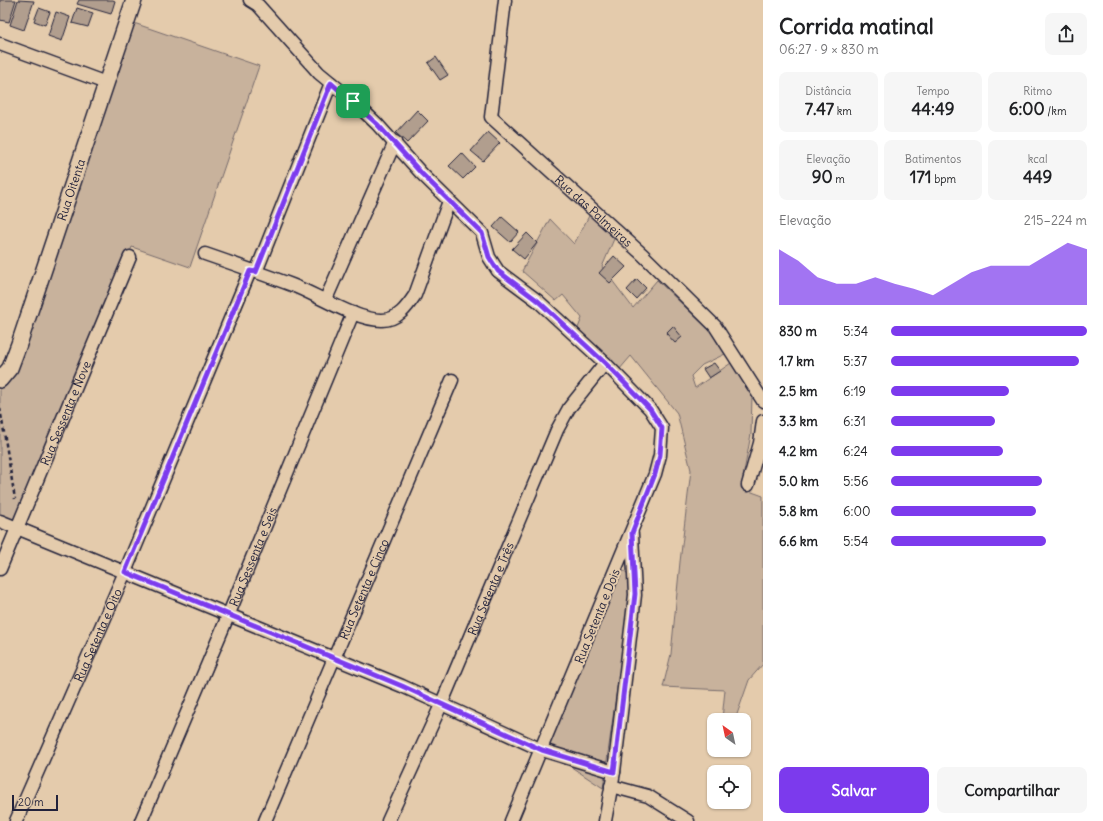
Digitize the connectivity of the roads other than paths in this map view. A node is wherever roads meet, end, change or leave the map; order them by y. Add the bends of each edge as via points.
1 (134, 0) edge
2 (250, 0) edge
3 (505, 0) edge
4 (0, 44) edge
5 (106, 82) junction
6 (331, 83) junction
7 (395, 142) junction
8 (449, 201) junction
9 (205, 254) dead end
10 (130, 257) dead end
11 (253, 272) junction
12 (326, 299) junction
13 (353, 313) junction
14 (605, 363) junction
15 (1, 378) edge
16 (452, 380) dead end
17 (763, 401) edge
18 (763, 422) edge
19 (748, 485) dead end
20 (0, 521) edge
21 (16, 529) junction
22 (632, 533) junction
23 (0, 569) edge
24 (125, 572) junction
25 (228, 616) junction
26 (334, 659) junction
27 (440, 705) junction
28 (542, 750) junction
29 (614, 772) junction
30 (611, 786) junction
31 (20, 820) edge
32 (141, 821) edge
33 (265, 821) edge
34 (388, 821) edge
35 (511, 821) edge
36 (605, 821) edge
37 (688, 821) edge

1 - 5 street, Rua Oitenta
2 - 6 street, Rua Setenta e Dois via 263,11 318,73
3 - 17 street, Rua das Palmeiras via 491,117 643,255 715,326
4 - 5 street
5 - 15 street, Rua Oitenta via 19,344 10,368
6 - 7 street, Rua Setenta e Dois
6 - 11 street, Rua Setenta e Oito
7 - 8 street, Rua Setenta e Dois
7 - 12 street
8 - 13 street via 414,295 406,309 397,316 384,320
8 - 14 street, Rua Setenta e Dois via 482,233 489,257 498,271 538,301
9 - 11 street
10 - 21 street, Rua Sessenta e Nove
11 - 12 street
11 - 24 street, Rua Setenta e Oito
12 - 13 street
13 - 25 street, Rua Sessenta e Seis
14 - 22 street, Rua Setenta e Dois via 650,409 662,428 660,455 655,474
14 - 27 street, Rua Setenta e Três via 569,408 557,430
16 - 26 street, Rua Setenta e Cinco
18 - 19 street
20 - 21 street
21 - 23 street, Rua Sessenta e Nove
21 - 24 street
22 - 28 street, Rua Setenta e Dois
22 - 29 street via 635,594
24 - 25 street
24 - 31 street, Rua Setenta e Oito
25 - 26 street
25 - 32 street, Rua Sessenta e Seis
26 - 27 street
26 - 33 street, Rua Setenta e Cinco
27 - 28 street
27 - 34 street, Rua Setenta e Três
28 - 29 street
28 - 35 street, Rua Setenta e Dois
29 - 30 street
30 - 36 street
30 - 37 street via 648,796

